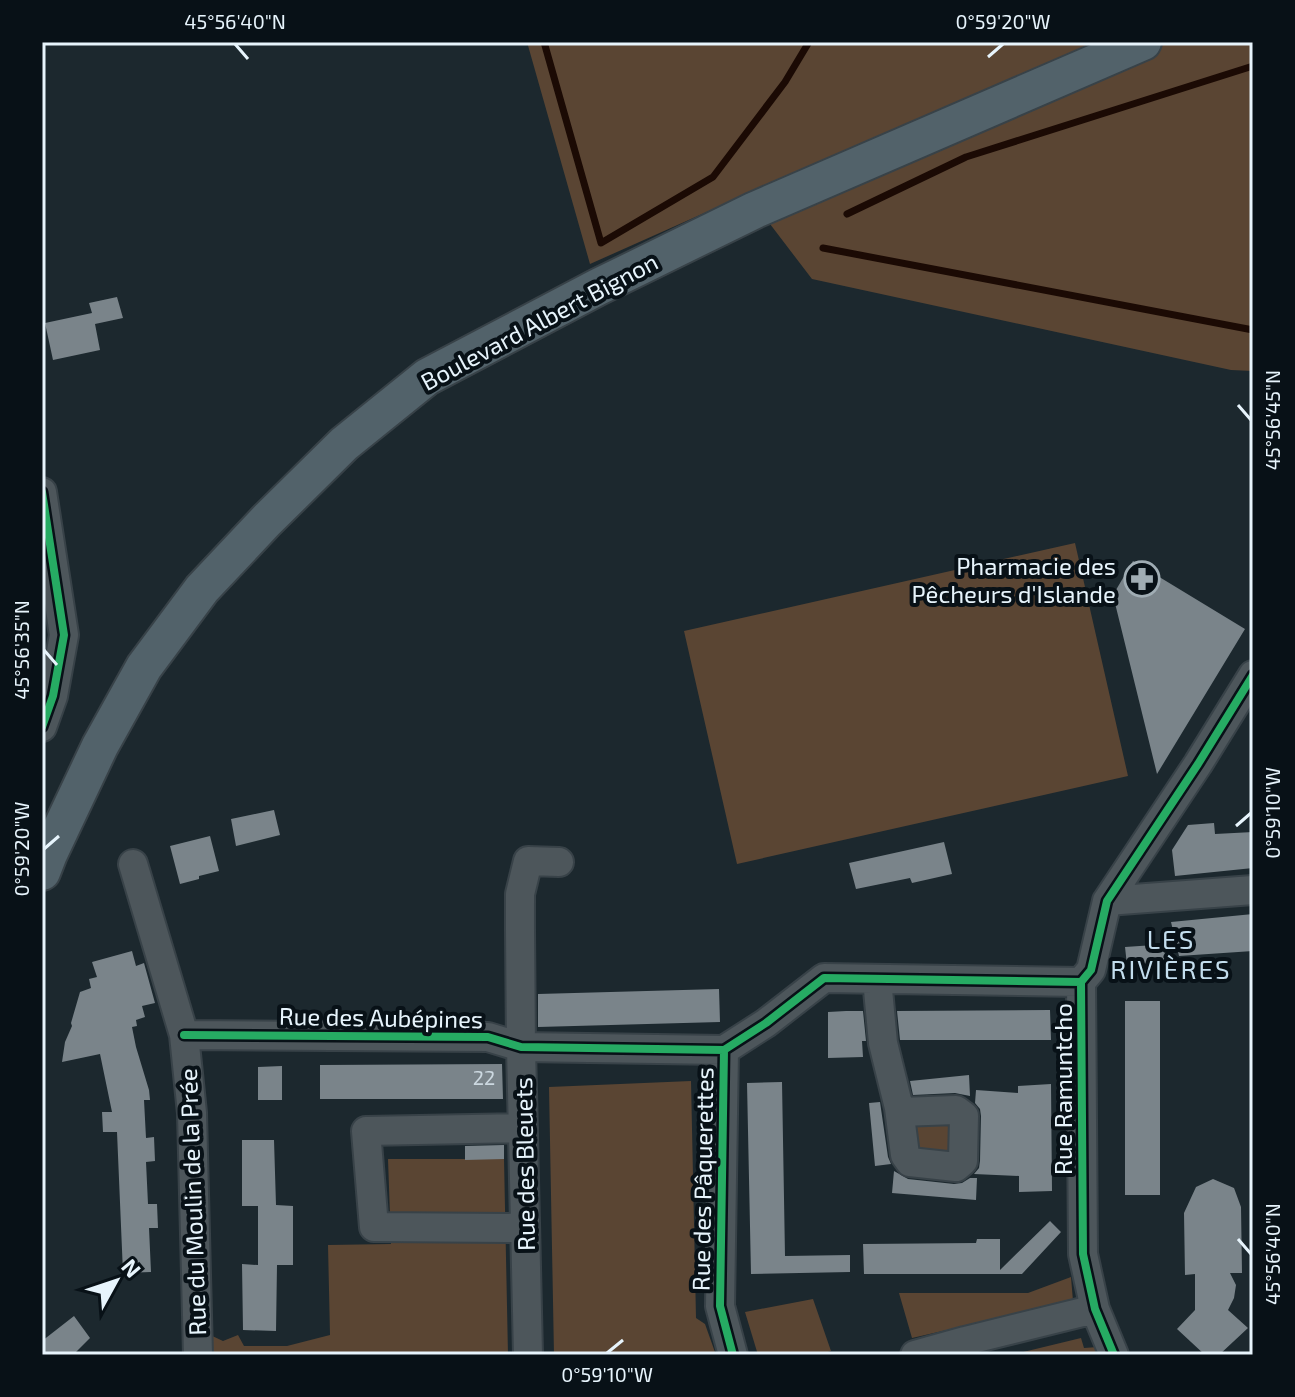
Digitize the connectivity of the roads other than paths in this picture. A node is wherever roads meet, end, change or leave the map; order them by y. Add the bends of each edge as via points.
1 (1143, 42) edge
2 (42, 492) edge
3 (1253, 675) edge
4 (42, 727) edge
5 (559, 862) dead end
6 (133, 864) dead end
7 (42, 872) edge
8 (1253, 890) edge
9 (1107, 901) junction
10 (877, 979) junction
11 (1081, 982) junction
12 (184, 1035) junction
13 (521, 1047) junction
14 (724, 1050) junction
15 (900, 1112) dead end
16 (523, 1128) junction
17 (525, 1226) junction
18 (1095, 1309) junction
19 (198, 1355) edge
20 (528, 1355) edge
21 (733, 1355) edge
22 (915, 1355) edge
23 (1114, 1355) edge

1 - 7 main road, Boulevard Albert Bignon via 755,210 427,377 344,444 202,589 144,667 100,746
2 - 4 street via 64,635
3 - 9 street, Rue Ramuntcho
5 - 13 street, Rue des Bleuets via 528,861 520,894
6 - 12 street, Rue du Moulin de la Prée
8 - 9 street
9 - 11 street, Rue Ramuntcho via 1091,970
10 - 11 street
10 - 14 street via 824,978
10 - 15 street via 883,1043
11 - 18 street, Rue Ramuntcho via 1083,1254
12 - 13 street, Rue des Aubépines via 488,1037
12 - 19 street, Rue du Moulin de la Prée via 192,1113
13 - 14 street, Rue des Aubépines
13 - 16 street, Rue des Bleuets
14 - 21 street, Rue des Pâquerettes via 720,1306
16 - 17 street, Rue des Bleuets
16 - 17 street via 366,1131 374,1227
17 - 20 street, Rue des Bleuets
18 - 22 street
18 - 23 street, Rue Ramuntcho

